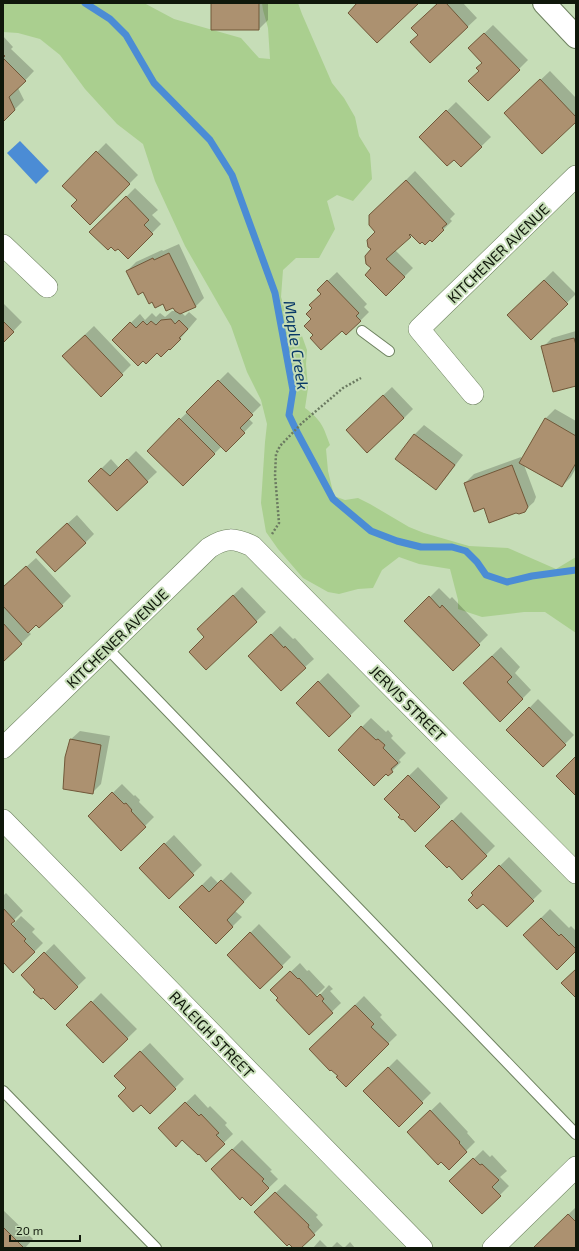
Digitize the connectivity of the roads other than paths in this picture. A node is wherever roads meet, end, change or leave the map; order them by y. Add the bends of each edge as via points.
1 (544, 3) edge
2 (576, 37) edge
3 (576, 176) edge
4 (3, 245) edge
5 (47, 287) dead end
6 (362, 331) dead end
7 (389, 351) dead end
8 (473, 394) dead end
9 (236, 539) joint
10 (107, 648) junction
11 (3, 748) edge
12 (3, 820) edge
13 (576, 873) edge
14 (3, 1091) edge
15 (576, 1134) edge
16 (576, 1167) edge
17 (156, 1248) edge
18 (422, 1248) edge
19 (493, 1248) edge

1 - 2 street
3 - 8 street, KITCHENER AVENUE via 419,329
4 - 5 street
6 - 7 lane
9 - 10 street, KITCHENER AVENUE via 226,539 209,548
9 - 13 street, JERVIS STREET via 252,546
10 - 11 street, KITCHENER AVENUE
10 - 15 lane
12 - 18 street, RALEIGH STREET
14 - 17 lane
16 - 19 street

